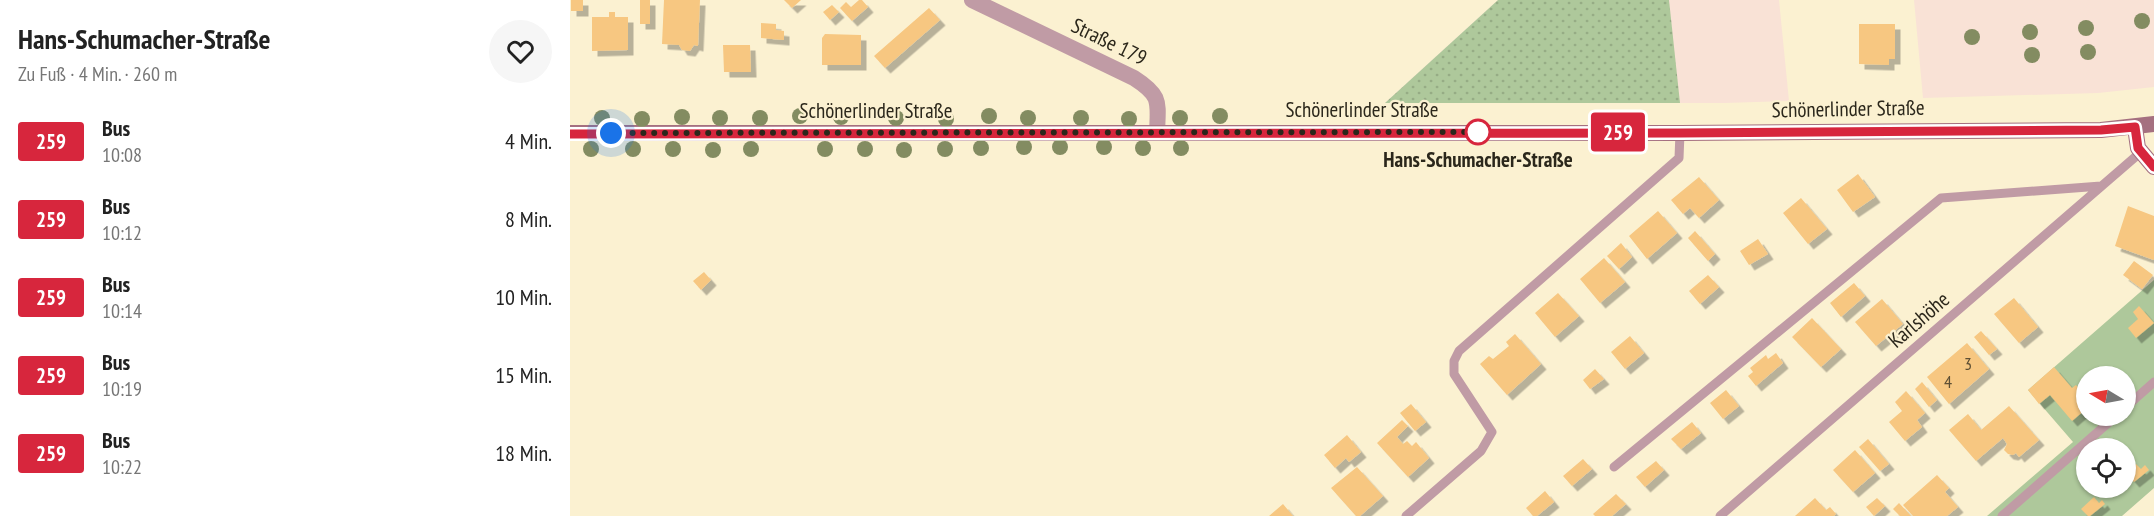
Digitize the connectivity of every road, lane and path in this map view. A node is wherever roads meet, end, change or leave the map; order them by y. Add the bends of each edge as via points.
1 (972, 0) edge
2 (2154, 124) edge
3 (2135, 127) junction
4 (1157, 133) junction
5 (1680, 133) junction
6 (570, 134) edge
7 (2141, 152) junction
8 (2154, 167) edge
9 (2101, 186) junction
10 (2154, 382) edge
11 (2136, 398) edge
12 (2105, 426) edge
13 (1614, 467) dead end
14 (1406, 516) edge
15 (1720, 516) edge
16 (2002, 516) edge

1 - 4 street, Straße 179 via 1150,88 1158,100
2 - 3 main road, Schönerlinder Straße
3 - 5 main road, Schönerlinder Straße
3 - 7 main road
4 - 5 main road, Schönerlinder Straße
4 - 6 main road, Schönerlinder Straße
5 - 14 lane via 1679,158 1459,351 1454,374 1492,432 1481,451
7 - 8 main road
7 - 9 lane, Karlshöhe
9 - 13 lane via 1941,198
9 - 15 lane, Karlshöhe
10 - 11 lane
12 - 16 lane

